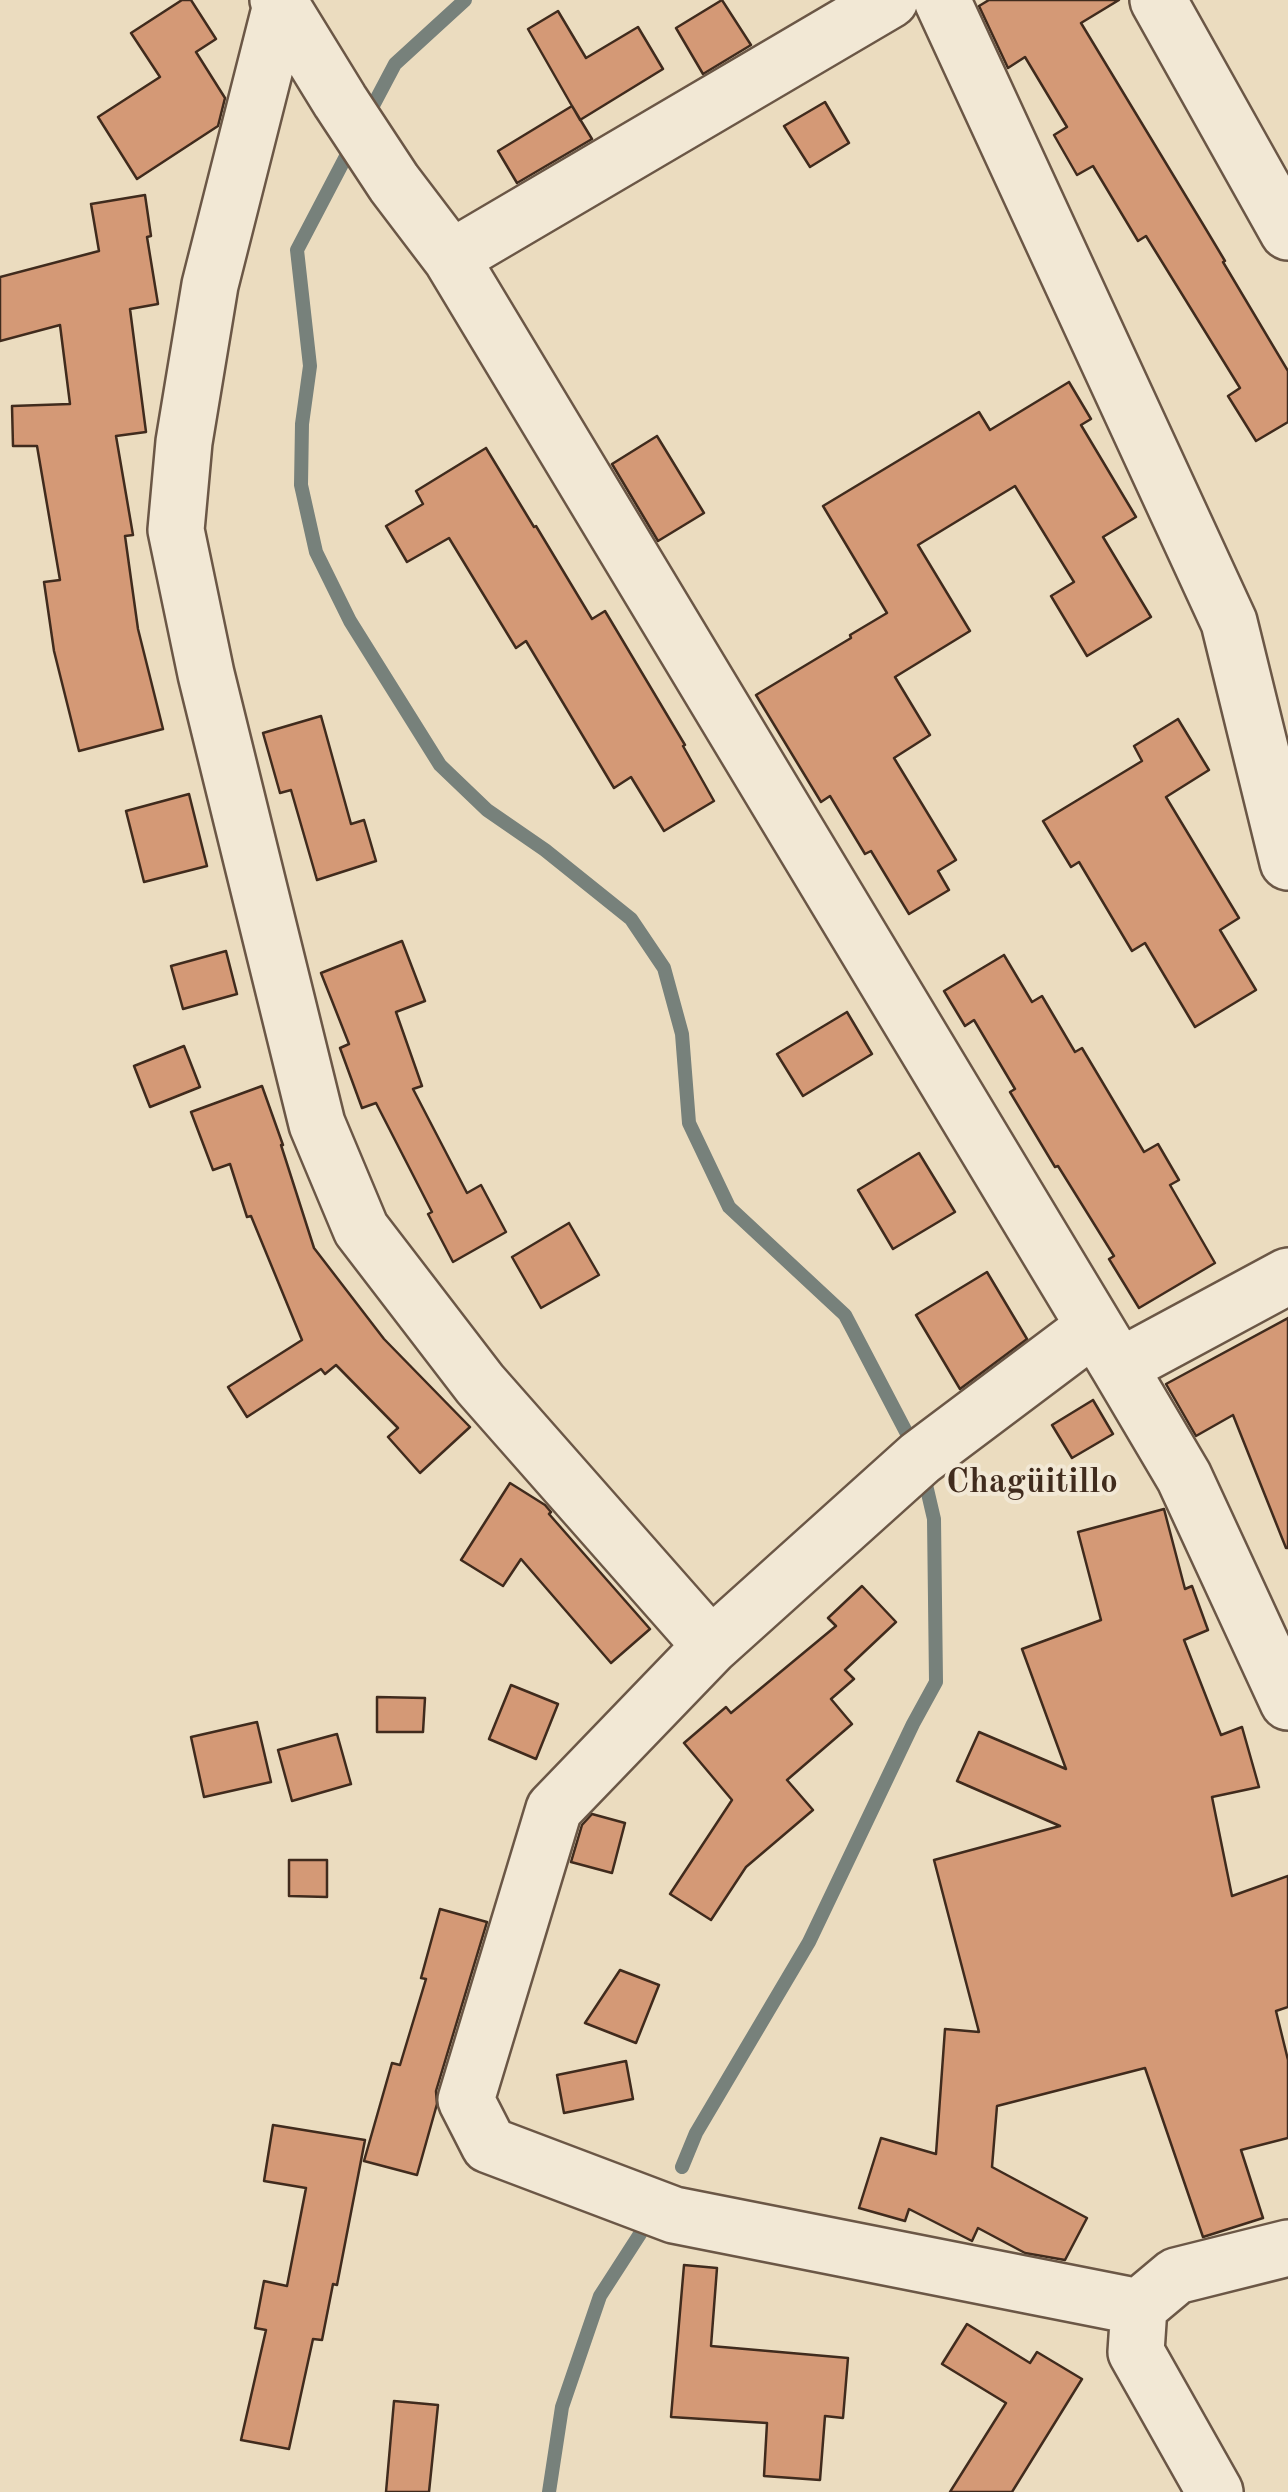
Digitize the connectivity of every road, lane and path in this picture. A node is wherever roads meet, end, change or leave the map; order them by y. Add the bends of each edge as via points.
1 (890, 0) edge
2 (942, 0) edge
3 (1158, 0) edge
4 (280, 2) edge
5 (1287, 230) edge
6 (451, 258) junction
7 (1288, 862) edge
8 (1288, 1276) edge
9 (1106, 1347) junction
10 (711, 1646) junction
11 (1288, 1702) edge
12 (1288, 2248) edge
13 (1139, 2307) junction
14 (1215, 2492) edge

1 - 6 street
2 - 7 street via 1229,622
3 - 5 street
4 - 6 street via 394,183
4 - 10 street via 210,285 176,530 317,1124 362,1229 480,1384
6 - 9 street
8 - 9 street
9 - 10 street via 920,1458
9 - 11 street via 1184,1477
10 - 13 street via 554,1809 466,2100 489,2145 674,2214
12 - 13 street via 1176,2276
13 - 14 street via 1136,2352

